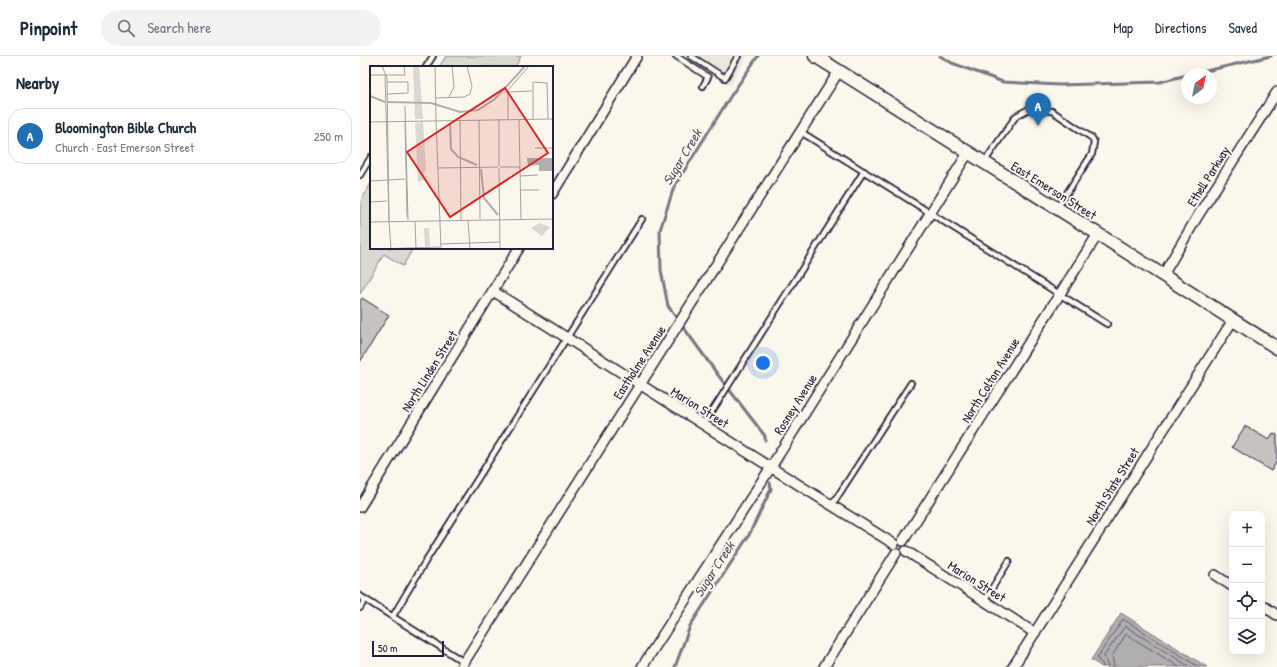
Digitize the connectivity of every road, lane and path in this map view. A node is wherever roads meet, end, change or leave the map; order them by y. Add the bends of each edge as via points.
1 (433, 56) edge
2 (636, 56) edge
3 (676, 56) edge
4 (691, 56) edge
5 (738, 56) edge
6 (815, 56) edge
7 (427, 66) edge
8 (839, 71) junction
9 (703, 86) dead end
10 (1277, 92) edge
11 (801, 132) junction
12 (968, 152) junction
13 (370, 159) edge
14 (984, 162) junction
15 (864, 171) junction
16 (360, 175) edge
17 (553, 192) edge
18 (1058, 208) junction
19 (930, 213) junction
20 (642, 219) dead end
21 (1098, 234) junction
22 (518, 249) edge
23 (1163, 275) junction
24 (492, 291) junction
25 (1060, 293) junction
26 (1233, 320) junction
27 (1107, 324) dead end
28 (567, 338) junction
29 (1277, 348) edge
30 (911, 383) dead end
31 (640, 384) junction
32 (704, 424) junction
33 (771, 467) junction
34 (832, 505) junction
35 (360, 506) edge
36 (898, 546) junction
37 (1009, 560) dead end
38 (1215, 576) dead end
39 (1229, 584) edge
40 (360, 596) edge
41 (365, 600) junction
42 (984, 601) junction
43 (1265, 607) edge
44 (360, 608) edge
45 (1277, 614) edge
46 (393, 616) junction
47 (1035, 633) junction
48 (462, 664) edge
49 (642, 667) edge
50 (824, 667) edge
51 (1013, 667) edge

1 - 7 lane
2 - 17 street
3 - 9 lane via 708,77
4 - 5 lane via 725,78
6 - 8 main road, East Emerson Street
8 - 11 street, Eastholme Avenue
8 - 12 main road, East Emerson Street
10 - 23 street, Ethell Parkway
11 - 15 lane
11 - 31 street, Eastholme Avenue
12 - 14 main road, East Emerson Street
12 - 19 street, Rosney Avenue
13 - 16 lane
14 - 18 main road, East Emerson Street
14 - 18 lane via 1016,116 1029,110 1052,112 1092,138 1094,142 1092,154
15 - 19 lane
15 - 32 lane
18 - 21 main road, East Emerson Street
19 - 25 lane
19 - 33 street, Rosney Avenue
20 - 28 lane
21 - 23 main road, East Emerson Street
21 - 25 street, North Colton Avenue
22 - 24 street, North Linden Street
23 - 26 main road, East Emerson Street
24 - 28 street, Marion Street
24 - 35 street, North Linden Street
25 - 27 lane
25 - 36 street, North Colton Avenue
26 - 29 main road, East Emerson Street
26 - 47 street, North State Street
28 - 31 street, Marion Street
28 - 46 lane
30 - 34 lane
31 - 32 street, Marion Street
31 - 48 street, Eastholme Avenue
32 - 33 street, Marion Street
33 - 34 street, Marion Street
33 - 49 street, Rosney Avenue
34 - 36 street, Marion Street
36 - 42 street, Marion Street via 900,554 906,551
36 - 50 street, North Colton Avenue
37 - 42 lane
38 - 39 street
40 - 41 lane
41 - 44 lane
41 - 46 lane
42 - 47 street, Marion Street
43 - 45 street
46 - 48 lane
47 - 51 street, North State Street

